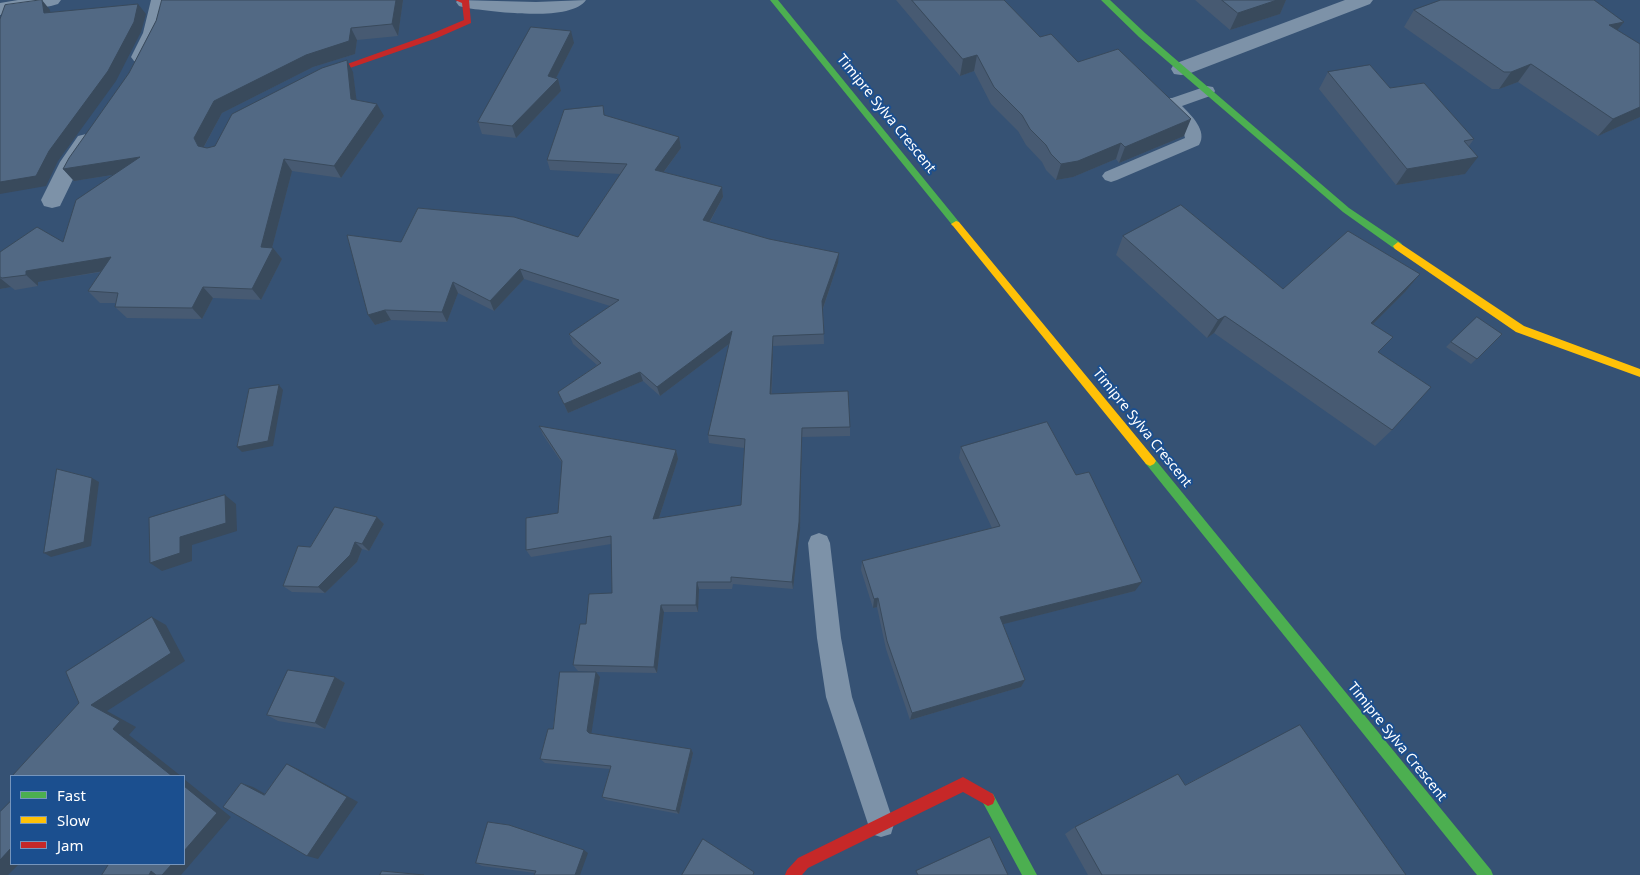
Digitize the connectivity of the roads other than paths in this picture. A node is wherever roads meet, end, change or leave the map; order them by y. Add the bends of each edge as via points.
1 (51, 0) edge
2 (161, 0) edge
3 (576, 0) edge
4 (774, 0) edge
5 (1105, 0) edge
6 (1363, 0) edge
7 (463, 1) edge
8 (9, 5) edge
9 (1181, 69) junction
10 (131, 76) edge
11 (305, 83) edge
12 (1207, 91) junction
13 (1157, 92) edge
14 (1170, 104) junction
15 (98, 124) edge
16 (1111, 176) dead end
17 (52, 200) dead end
18 (1640, 373) edge
19 (819, 543) dead end
20 (880, 824) junction
21 (792, 875) edge
22 (1030, 875) edge
23 (1486, 875) edge

1 - 8 street
2 - 10 street via 153,33
3 - 7 street via 553,8
4 - 23 street, Timipre Sylva Crescent
5 - 9 street
6 - 9 street
7 - 11 street via 468,21 434,36 321,74
9 - 12 street
12 - 14 lane
12 - 18 street via 1346,210 1520,329
13 - 14 lane
14 - 16 lane via 1190,126 1195,135 1193,141
15 - 17 street via 68,167
19 - 20 lane via 839,697
20 - 21 street via 802,863
20 - 22 street via 963,784 989,799

